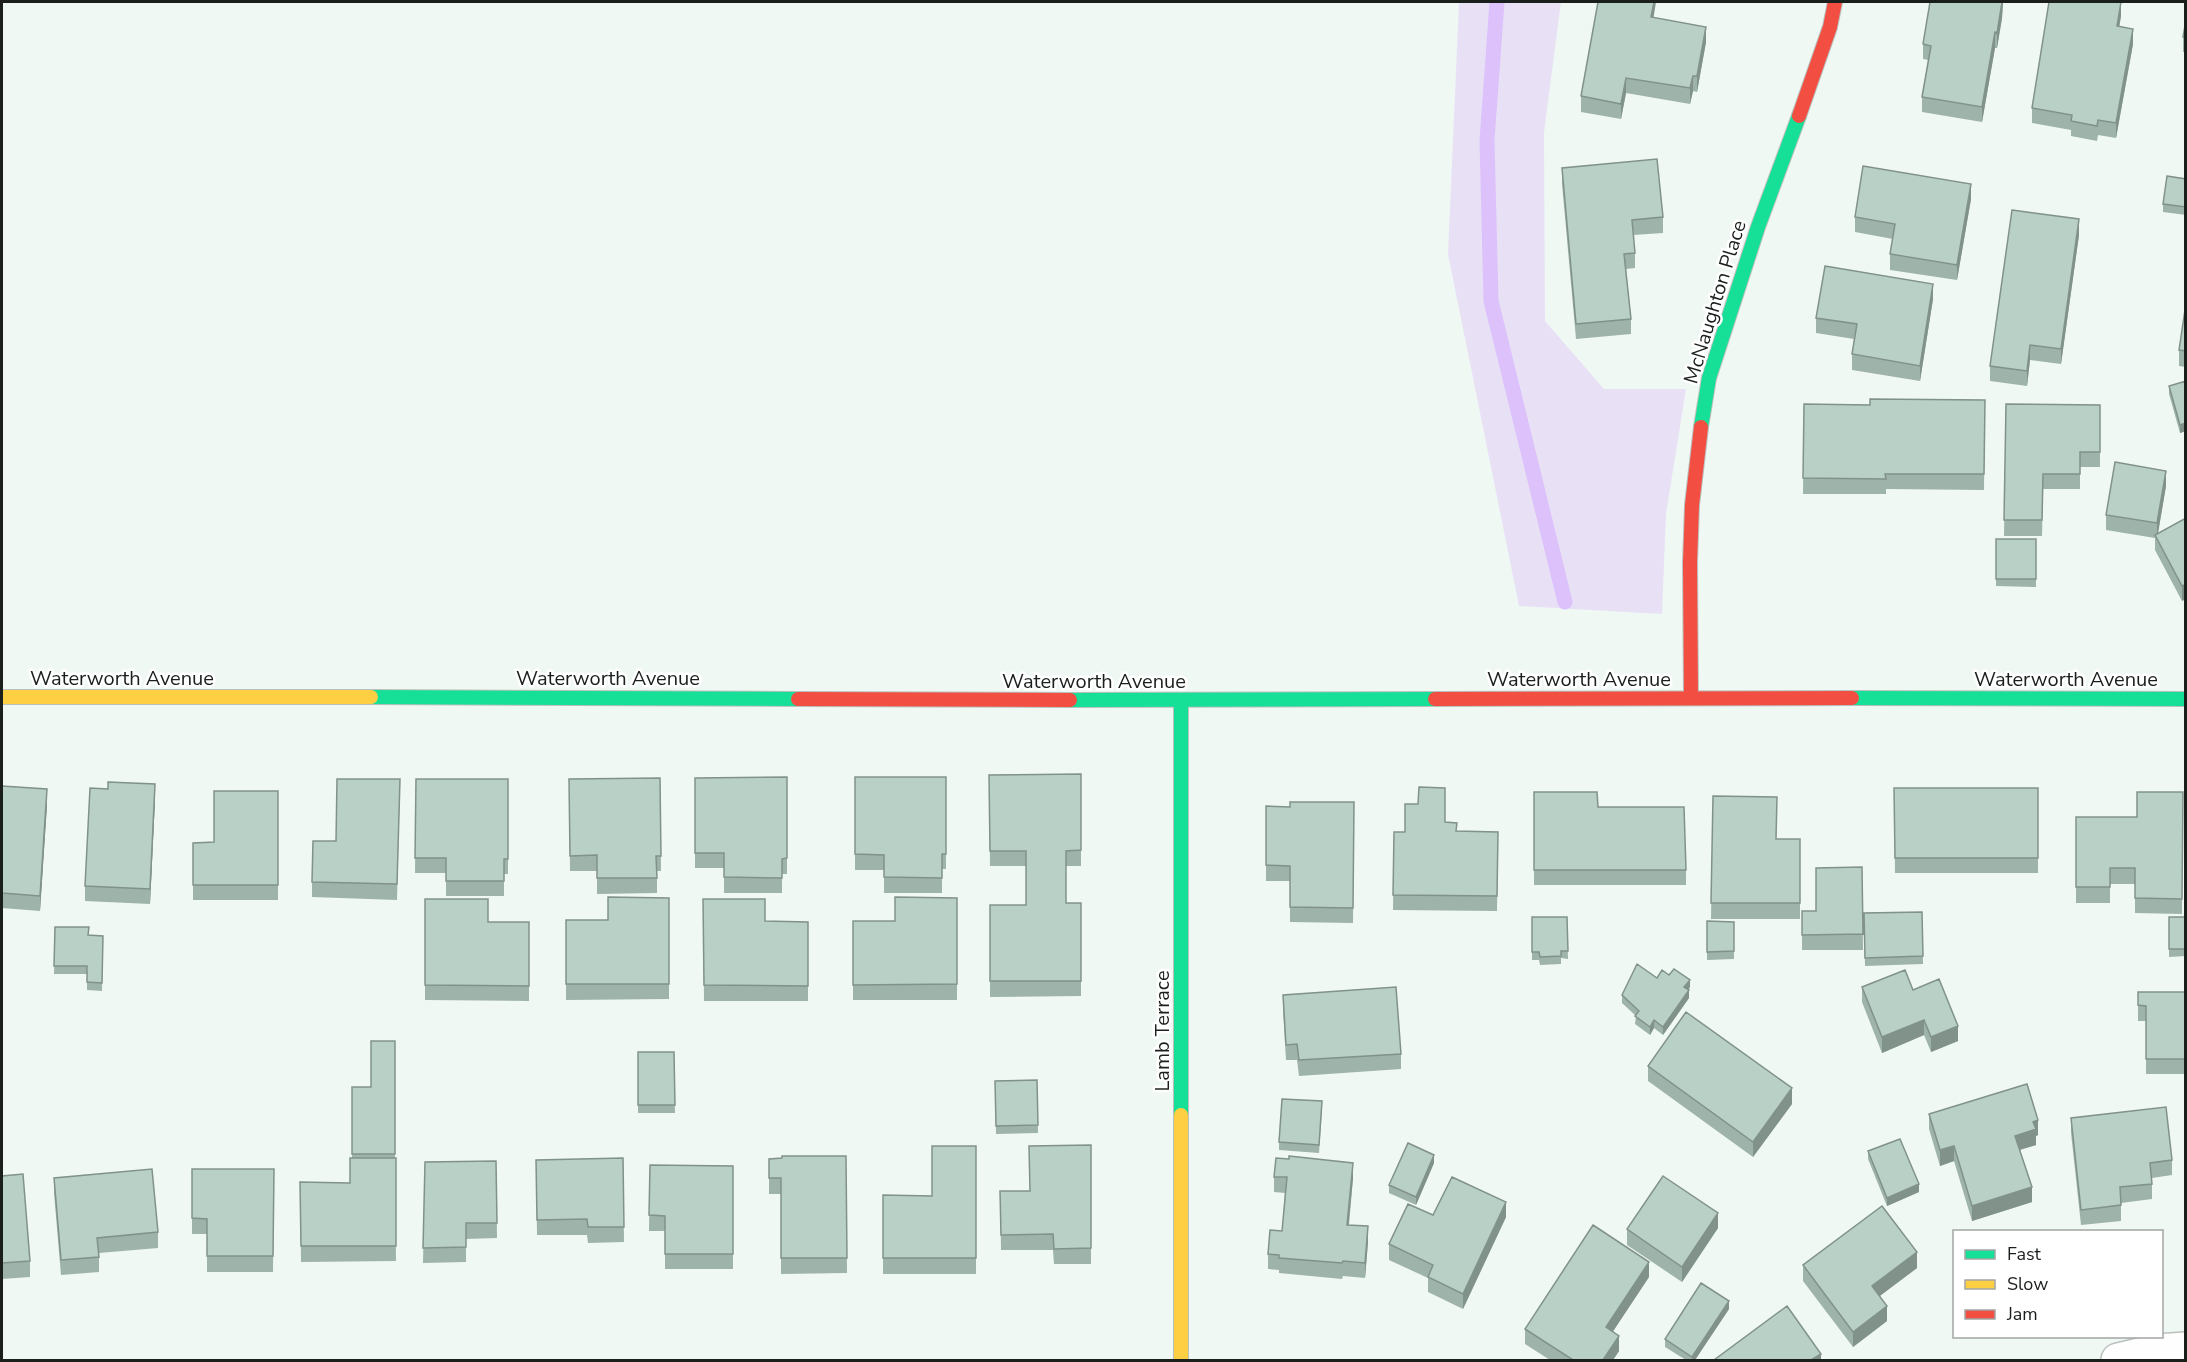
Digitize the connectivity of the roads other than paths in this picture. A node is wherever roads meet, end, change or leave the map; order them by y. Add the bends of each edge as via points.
1 (1835, 2) edge
2 (2, 697) edge
3 (1691, 698) junction
4 (2186, 699) edge
5 (1181, 701) junction
6 (2186, 1349) edge
7 (1181, 1360) edge
8 (2118, 1360) edge

1 - 3 street, McNaughton Place via 1830,27 1758,226 1709,378 1692,505
2 - 5 street, Waterworth Avenue
3 - 4 street, Waterworth Avenue
3 - 5 street, Waterworth Avenue
5 - 7 street, Lamb Terrace
6 - 8 street

